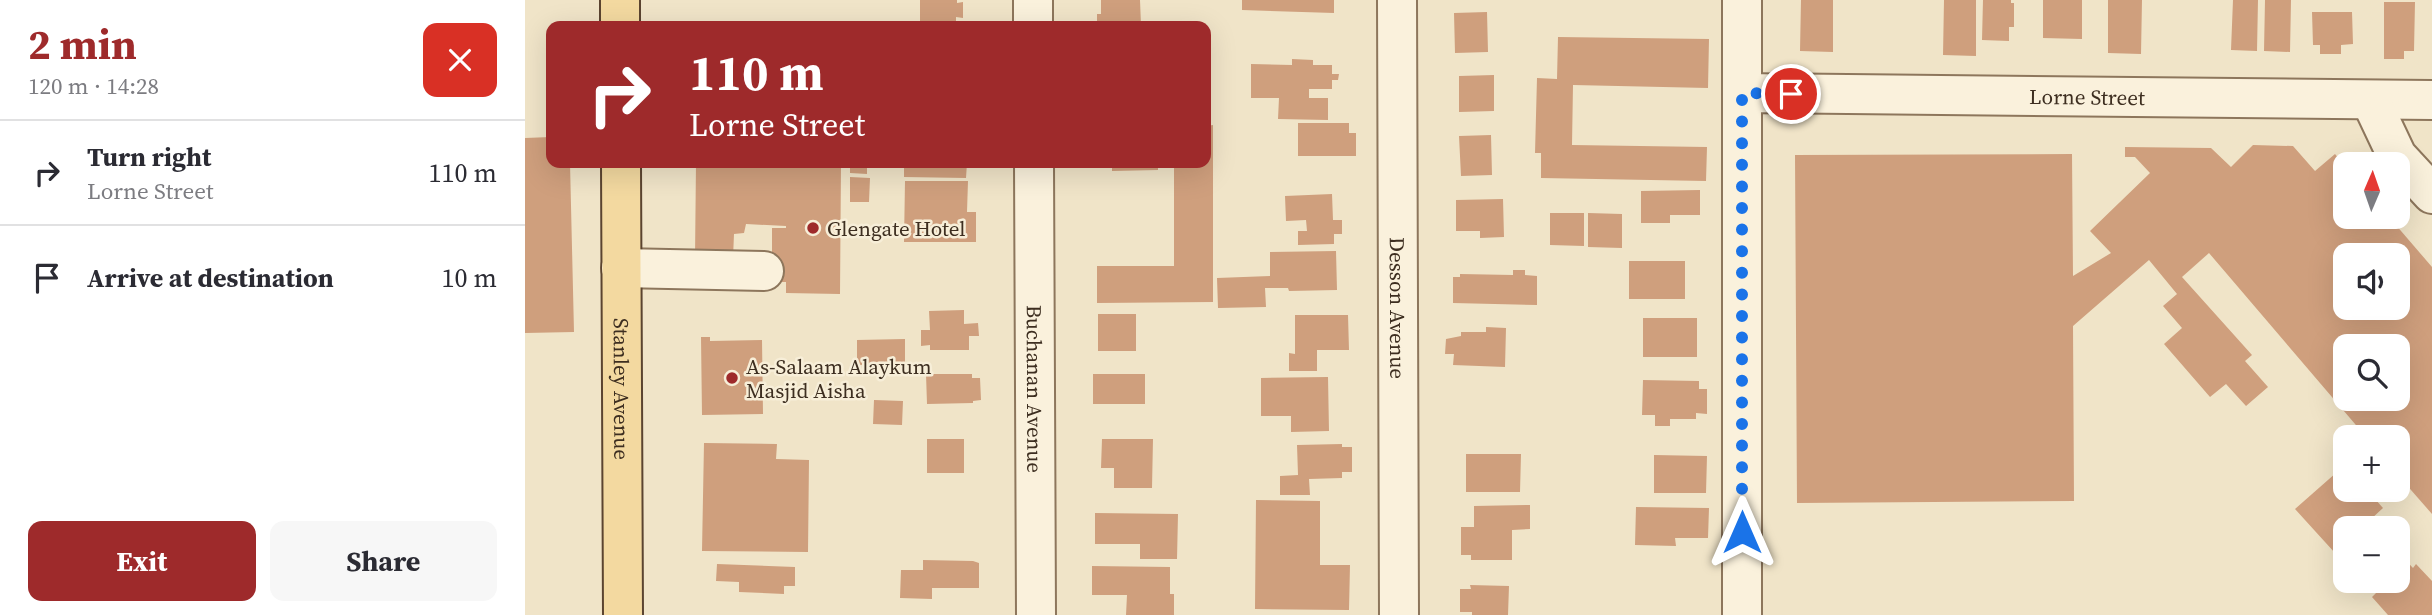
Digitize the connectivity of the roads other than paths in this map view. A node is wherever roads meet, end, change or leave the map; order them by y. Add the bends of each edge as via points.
1 (620, 0) edge
2 (1033, 0) edge
3 (1397, 0) edge
4 (1742, 0) edge
5 (620, 21) edge
6 (1033, 21) edge
7 (1742, 93) junction
8 (2432, 100) edge
9 (2371, 101) junction
10 (621, 168) edge
11 (1034, 168) edge
12 (2432, 194) edge
13 (621, 268) junction
14 (764, 271) dead end
15 (623, 615) edge
16 (1036, 615) edge
17 (1399, 615) edge
18 (1742, 615) edge

1 - 5 main road
2 - 6 street
3 - 17 street, Desson Avenue
4 - 7 street
7 - 9 street, Lorne Street
7 - 18 street
8 - 9 street, Lorne Street
9 - 12 street via 2397,156
10 - 13 main road, Stanley Avenue
11 - 16 street, Buchanan Avenue
13 - 14 street
13 - 15 main road, Stanley Avenue

